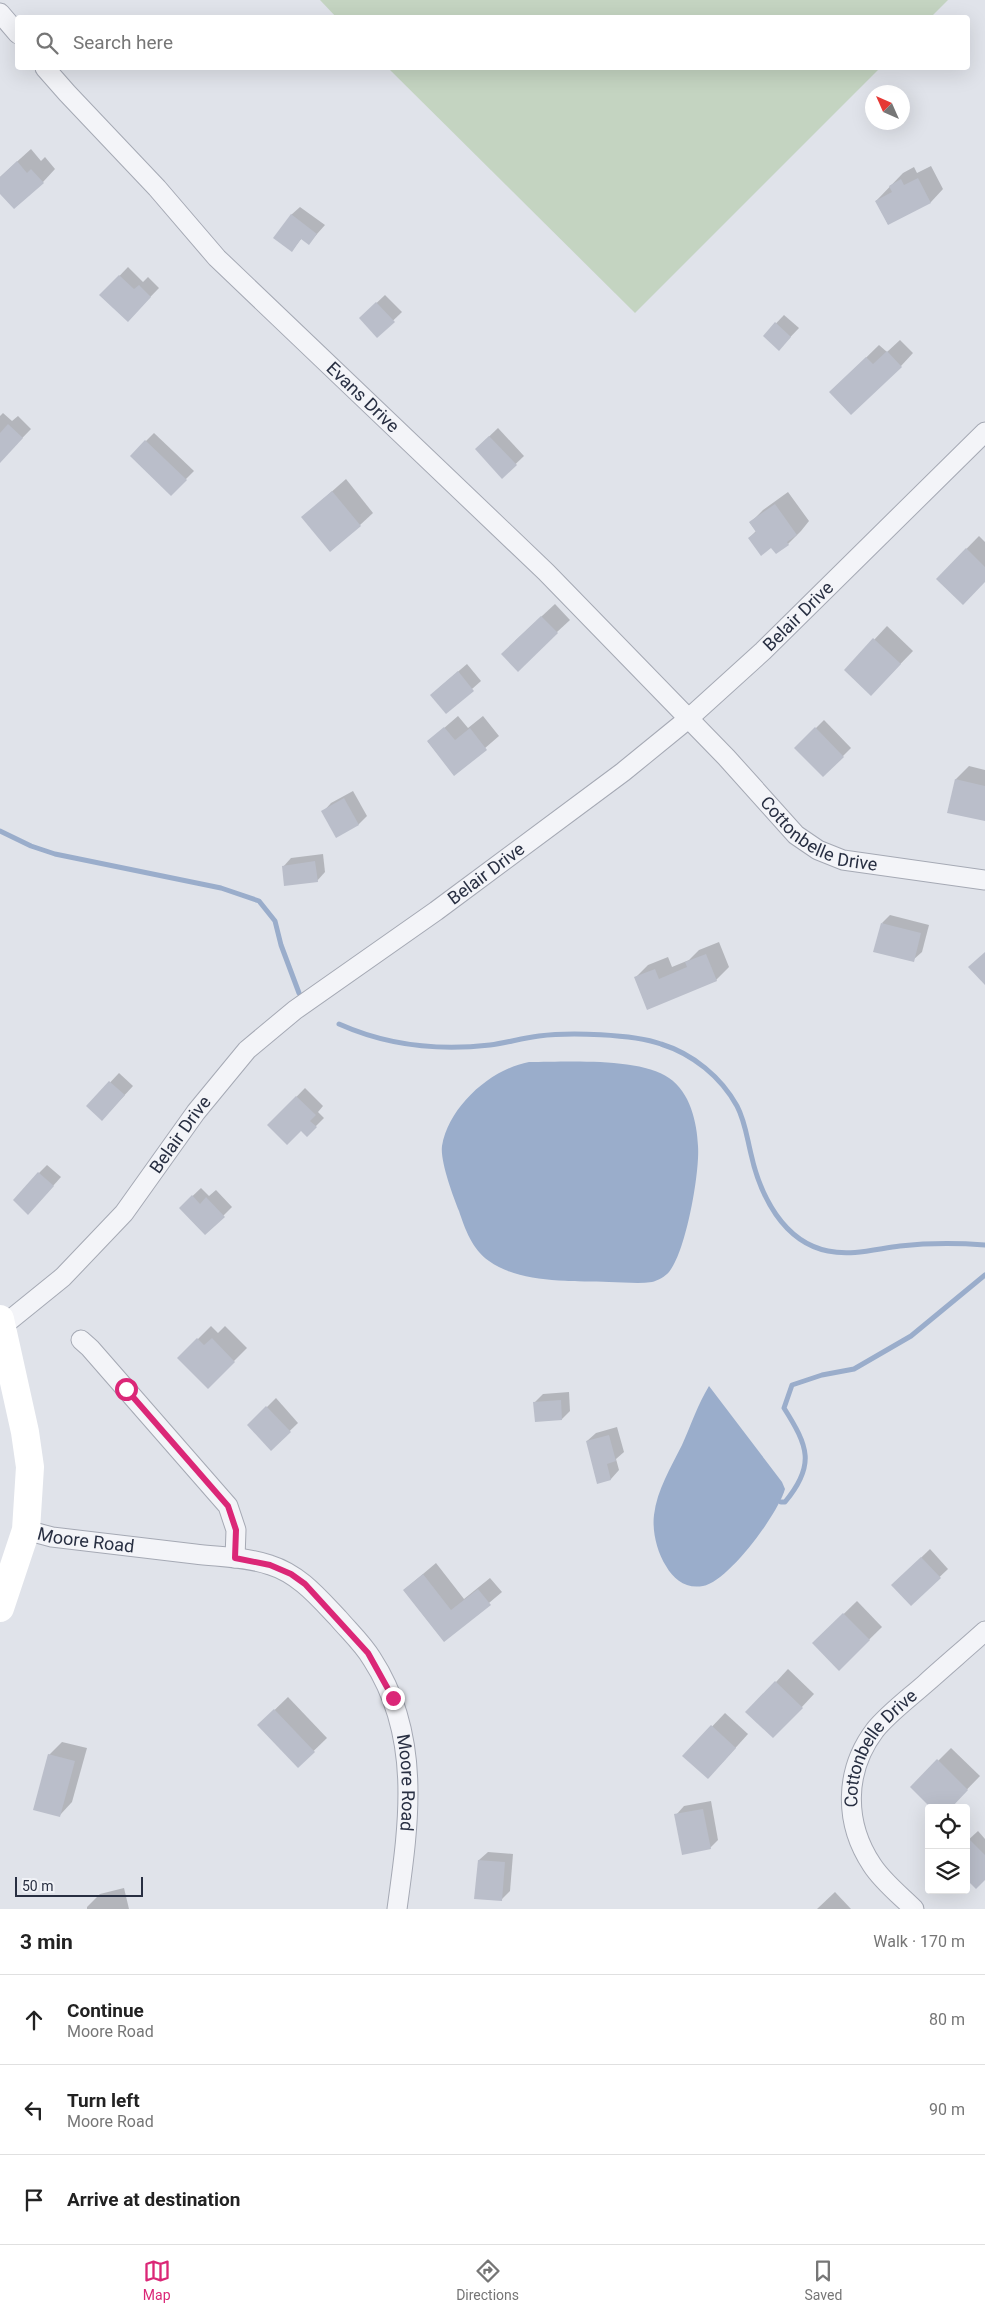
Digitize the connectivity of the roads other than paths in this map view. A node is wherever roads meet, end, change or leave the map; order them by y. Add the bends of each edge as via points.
1 (0, 13) edge
2 (15, 30) edge
3 (48, 70) edge
4 (985, 432) edge
5 (688, 719) junction
6 (985, 880) edge
7 (1, 1324) edge
8 (81, 1340) dead end
9 (26, 1530) junction
10 (235, 1558) junction
11 (0, 1608) edge
12 (985, 1632) edge
13 (397, 1909) edge
14 (914, 1909) edge

1 - 2 street
3 - 5 street, Evans Drive via 217,258 546,572
4 - 5 street, Belair Drive via 763,651
5 - 6 street, Cottonbelle Drive via 796,835 818,850 849,861
5 - 7 street, Belair Drive via 623,772 451,900 295,1010 247,1050 196,1112 124,1214 63,1277
7 - 9 street via 26,1432 30,1467
8 - 10 street via 228,1506 236,1530
9 - 10 street, Moore Road via 52,1537
9 - 11 street
10 - 13 street, Moore Road via 270,1565 305,1584 368,1653 393,1698 409,1768 408,1819
12 - 14 street, Cottonbelle Drive via 886,1718 867,1742 856,1768 850,1796 858,1838 873,1866

